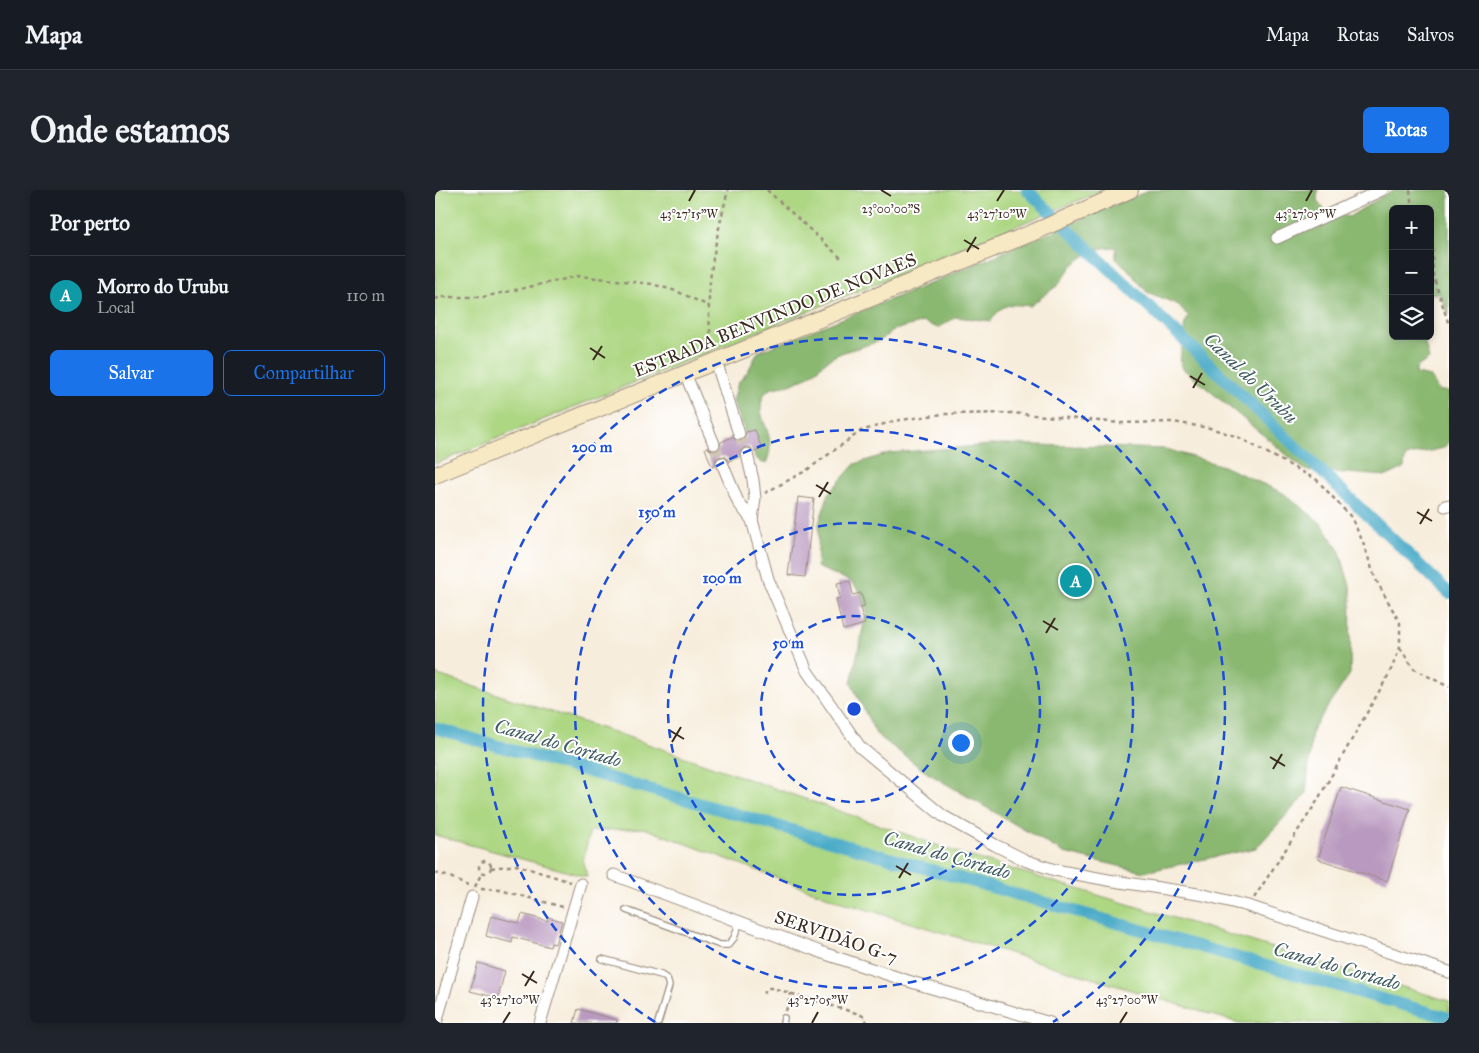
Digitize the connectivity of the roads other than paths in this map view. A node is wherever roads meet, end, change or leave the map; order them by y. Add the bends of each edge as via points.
1 (1130, 190) edge
2 (1382, 190) edge
3 (1277, 238) dead end
4 (716, 361) junction
5 (685, 373) junction
6 (739, 434) tunnel mouth
7 (714, 444) tunnel mouth
8 (747, 454) tunnel mouth
9 (722, 463) tunnel mouth
10 (435, 475) edge
11 (752, 520) junction
12 (614, 875) dead end
13 (577, 886) road end
14 (473, 893) road end
15 (626, 910) dead end
16 (740, 921) junction
17 (602, 959) dead end
18 (1449, 972) edge
19 (436, 1023) edge
20 (539, 1023) edge
21 (659, 1023) edge
22 (1050, 1023) edge

1 - 4 street, ESTRADA BENVINDO DE NOVAES
2 - 3 street
4 - 5 street, ESTRADA BENVINDO DE NOVAES
4 - 6 street
5 - 7 street
5 - 10 street, ESTRADA BENVINDO DE NOVAES
8 - 11 street via 755,498
9 - 11 street via 738,502
11 - 18 street via 768,579 807,670 860,747 943,816 1027,861 1055,870 1203,895 1248,906
12 - 16 street, SERVIDÃO G-7
13 - 20 street
14 - 19 street
15 - 16 lane via 720,945 728,945 734,938
16 - 22 street, SERVIDÃO G-7 via 908,981
17 - 21 lane via 667,979 669,986

